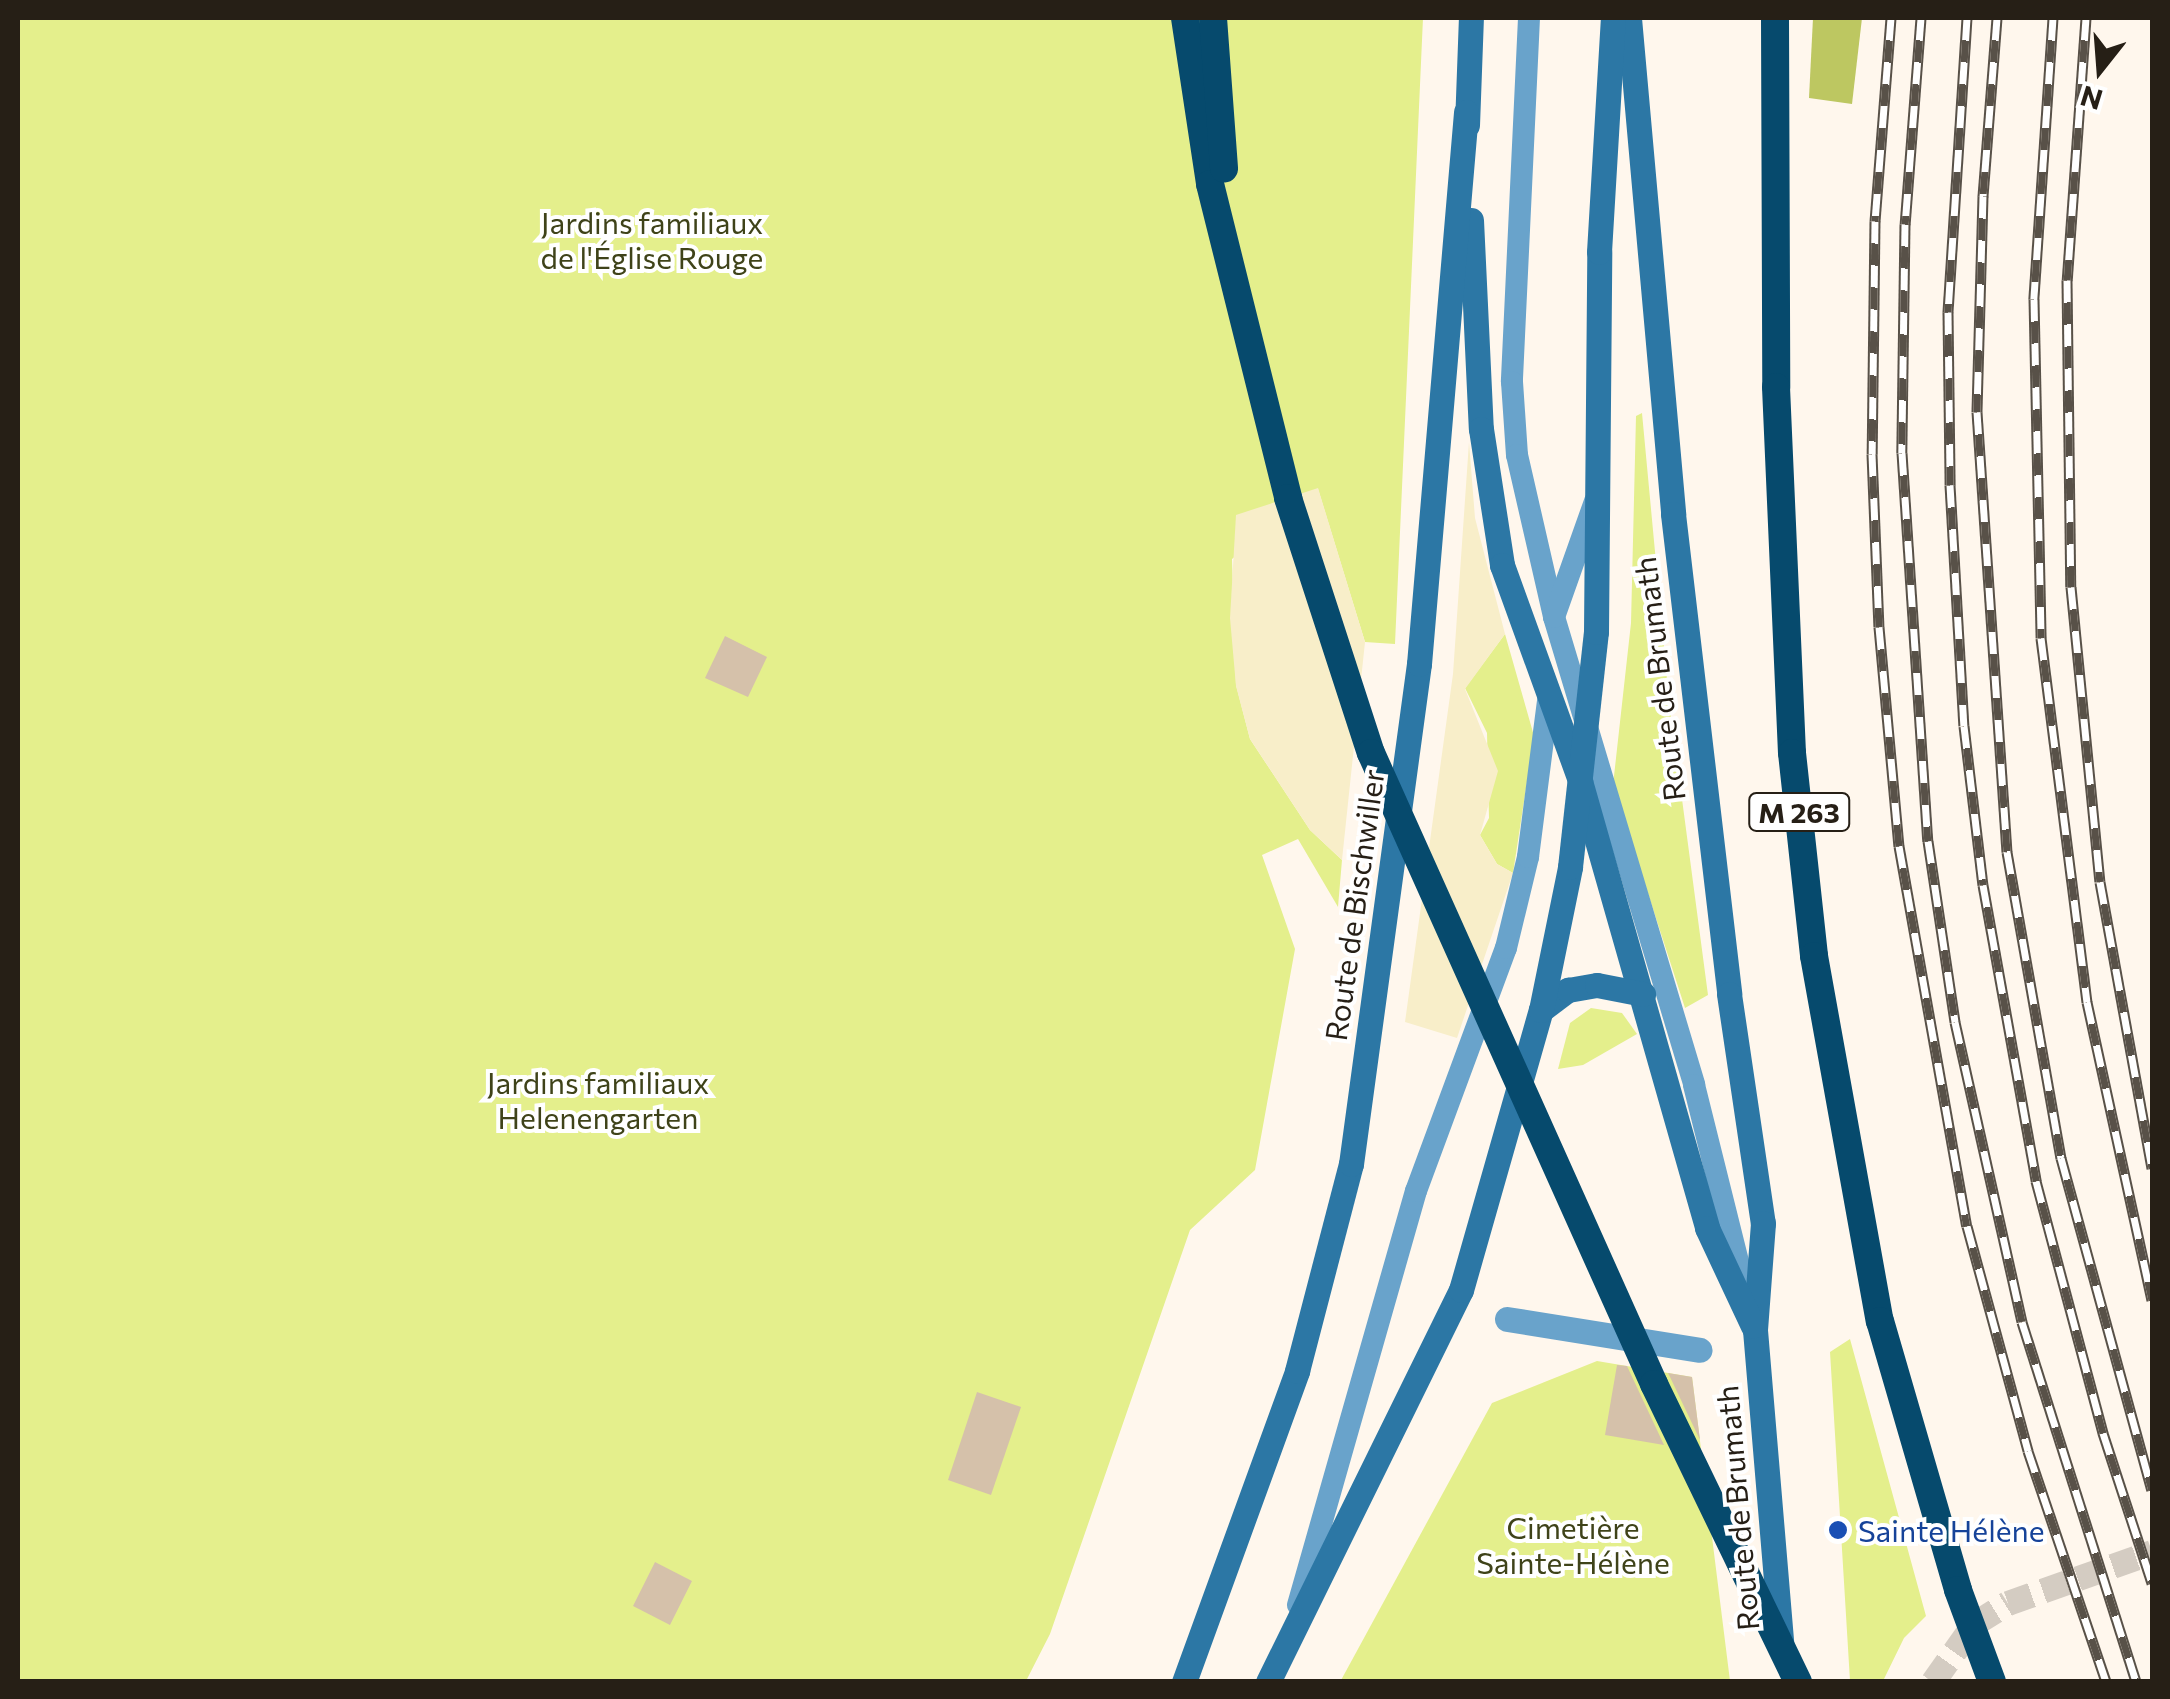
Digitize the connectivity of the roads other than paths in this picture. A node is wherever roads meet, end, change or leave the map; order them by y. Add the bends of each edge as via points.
1 (1185, 18) edge
2 (1213, 18) edge
3 (1471, 18) edge
4 (1530, 18) edge
5 (1613, 18) edge
6 (1628, 18) edge
7 (1775, 18) edge
8 (1466, 112) junction
9 (1265, 407) junction
10 (1600, 484) junction
11 (1554, 617) junction
12 (1549, 690) junction
13 (1586, 732) junction
14 (1580, 782) junction
15 (1643, 994) junction
16 (1540, 1010) junction
17 (1507, 1319) dead end
18 (1755, 1330) junction
19 (1700, 1350) dead end
20 (1287, 1647) junction
21 (1184, 1682) edge
22 (1268, 1682) edge
23 (1783, 1682) edge
24 (1798, 1682) edge
25 (1992, 1682) edge

1 - 9 highway via 1210,184
2 - 9 highway via 1226,184
3 - 8 main road, Route de Brumath / M 263
4 - 11 lane via 1512,382 1517,454
5 - 10 main road, Route de Brumath / M 263 via 1599,252
6 - 18 main road, Route de Brumath / M 263 via 1673,514 1763,1223
7 - 25 highway, M 263, bridge via 1776,406 1792,752 1814,956 1880,1321 1958,1590
8 - 12 main road, Route de Brumath / M 263 via 1481,430 1492,516
8 - 21 main road, Route de Bischwiller via 1419,664 1351,1164 1297,1371
9 - 24 highway, bridge via 1371,753 1654,1384
10 - 11 lane
10 - 13 main road, Route de Brumath / M 263
11 - 12 lane
11 - 13 lane
12 - 14 main road, Route de Brumath / M 263
12 - 20 lane via 1528,857 1506,948 1416,1191
13 - 14 main road, Route de Brumath / M 263
13 - 18 lane via 1694,1084
14 - 15 main road, Route de Brumath / M 263
14 - 16 main road
15 - 16 main road via 1597,985 1568,990
15 - 18 main road, Route de Brumath / M 263 via 1708,1228
16 - 20 main road via 1461,1290
17 - 19 street
18 - 23 main road, Route de Brumath / M 263
20 - 22 main road

